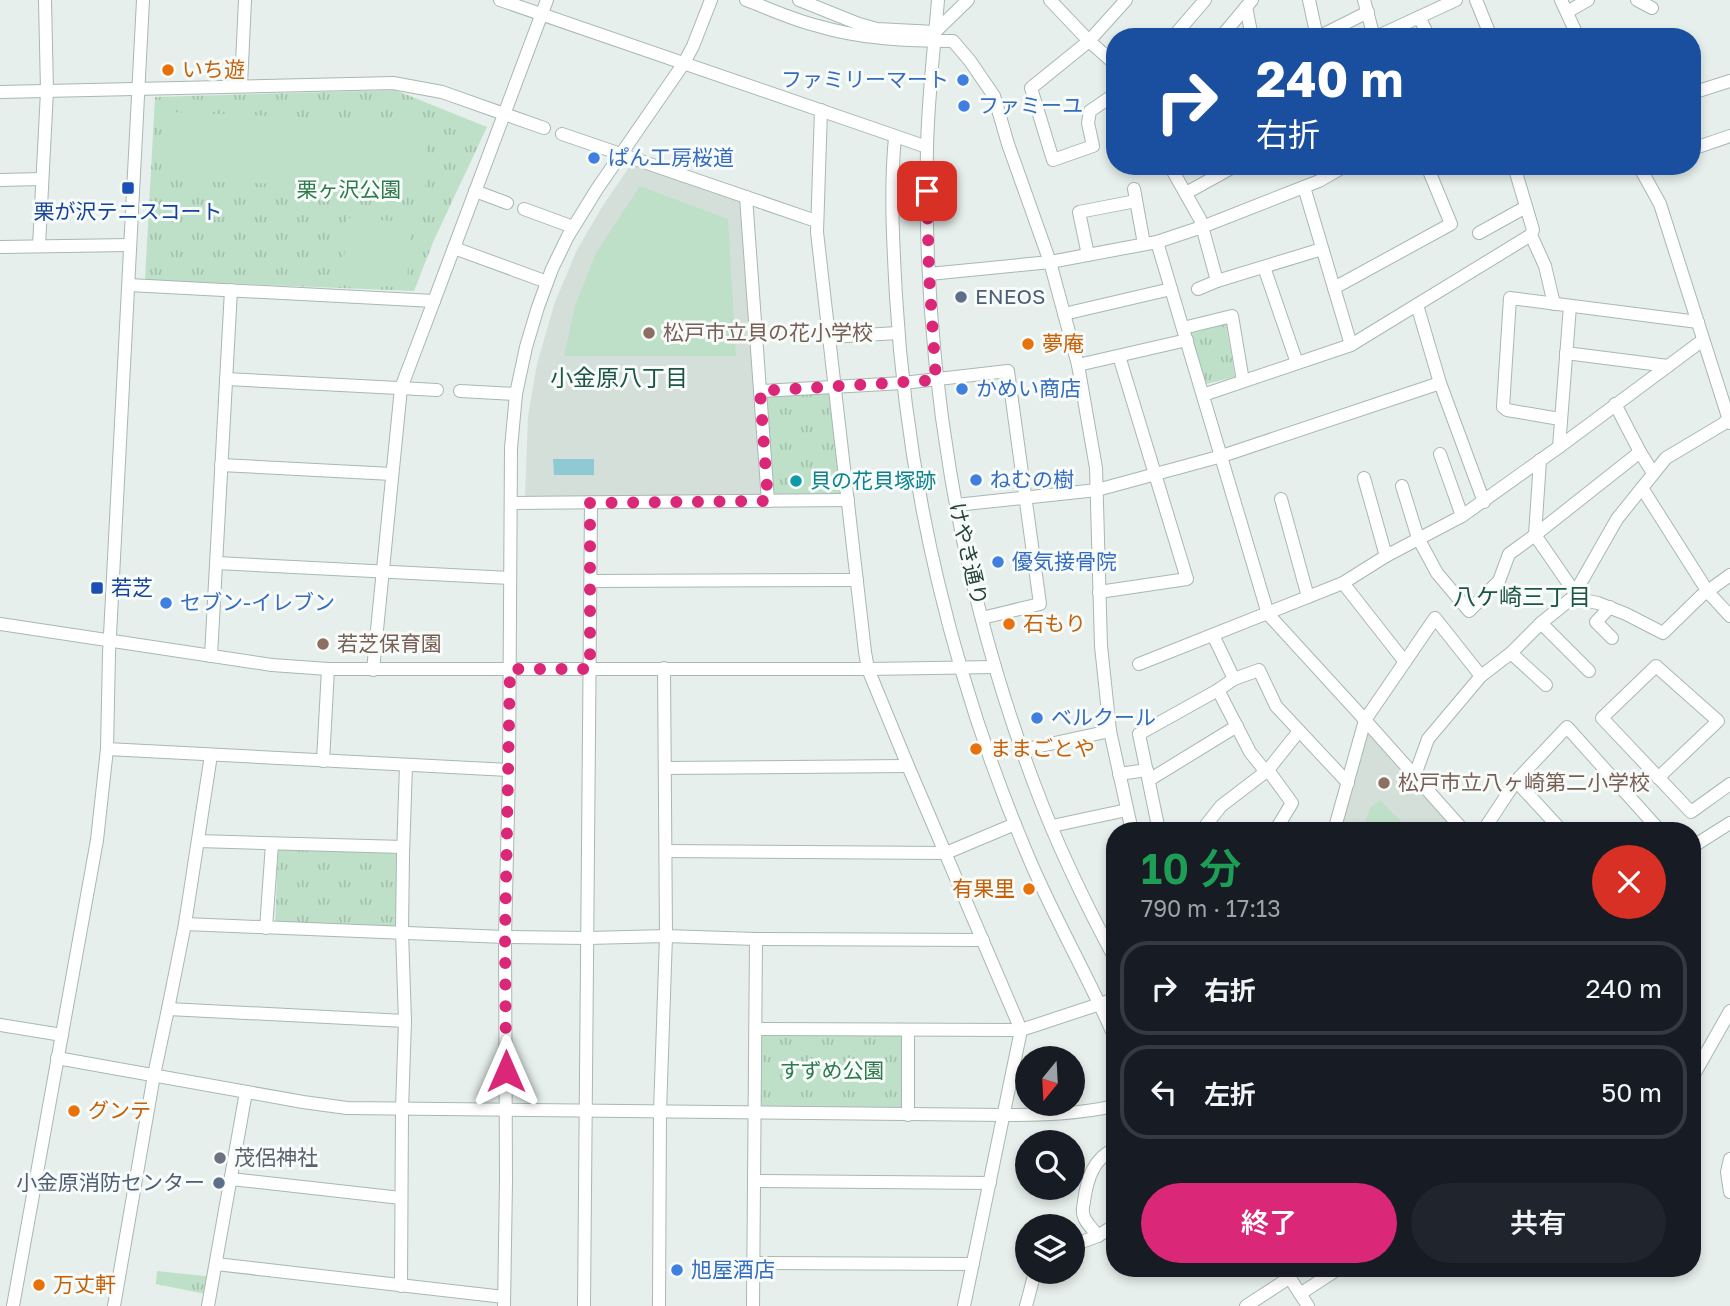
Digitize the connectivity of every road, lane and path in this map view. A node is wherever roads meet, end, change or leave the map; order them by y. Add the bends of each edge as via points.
1 (45, 0) edge
2 (143, 0) edge
3 (245, 0) edge
4 (500, 0) edge
5 (547, 0) edge
6 (711, 0) edge
7 (746, 0) edge
8 (799, 0) edge
9 (939, 0) edge
10 (968, 0) edge
11 (1050, 0) edge
12 (1126, 0) edge
13 (1205, 0) edge
14 (1309, 0) edge
15 (1456, 0) edge
16 (1476, 0) edge
17 (1588, 0) edge
18 (1637, 0) edge
19 (1249, 3) edge
20 (1366, 6) edge
21 (1564, 6) edge
22 (1652, 8) dead end
23 (541, 14) junction
24 (1419, 17) junction
25 (1181, 28) edge
26 (1228, 28) edge
27 (1251, 28) edge
28 (1316, 28) edge
29 (1332, 28) edge
30 (1372, 28) edge
31 (1395, 28) edge
32 (1424, 28) edge
33 (1487, 28) edge
34 (1574, 28) edge
35 (935, 36) junction
36 (1090, 41) junction
37 (1106, 56) edge
38 (684, 64) junction
39 (1730, 81) edge
40 (241, 85) junction
41 (139, 89) junction
42 (1701, 90) edge
43 (47, 91) junction
44 (0, 92) edge
45 (1106, 100) edge
46 (821, 110) junction
47 (504, 114) junction
48 (544, 128) dead end
49 (562, 134) dead end
50 (895, 136) junction
51 (1730, 136) edge
52 (1701, 146) edge
53 (927, 147) junction
54 (620, 154) junction
55 (1175, 175) edge
56 (1219, 175) edge
57 (1329, 175) edge
58 (1431, 175) edge
59 (1517, 175) edge
60 (1644, 175) edge
61 (42, 179) junction
62 (0, 180) edge
63 (1304, 187) junction
64 (475, 191) junction
65 (1186, 193) junction
66 (746, 197) junction
67 (507, 203) dead end
68 (1526, 207) junction
69 (524, 209) dead end
70 (816, 221) junction
71 (1202, 227) junction
72 (573, 228) junction
73 (1479, 233) dead end
74 (1531, 235) junction
75 (1151, 243) junction
76 (38, 246) junction
77 (130, 246) junction
78 (0, 247) edge
79 (454, 247) junction
80 (1322, 249) junction
81 (1088, 255) junction
82 (1050, 262) junction
83 (1264, 267) junction
84 (929, 274) junction
85 (1217, 281) junction
86 (547, 282) junction
87 (129, 285) junction
88 (1334, 288) junction
89 (1171, 289) junction
90 (1198, 289) dead end
91 (231, 290) junction
92 (434, 300) junction
93 (1554, 304) junction
94 (1417, 305) junction
95 (1570, 306) junction
96 (1064, 314) junction
97 (1698, 322) junction
98 (898, 333) junction
99 (1185, 334) junction
100 (829, 337) junction
101 (1703, 340) junction
102 (1351, 345) junction
103 (1566, 353) junction
104 (1119, 356) junction
105 (1297, 363) junction
106 (1078, 365) junction
107 (1668, 366) junction
108 (226, 379) junction
109 (936, 380) junction
110 (1243, 381) junction
111 (903, 383) junction
112 (1440, 383) junction
113 (834, 387) junction
114 (401, 388) junction
115 (437, 390) dead end
116 (460, 391) dead end
117 (760, 391) junction
118 (516, 394) junction
119 (1203, 395) junction
120 (1615, 404) junction
121 (1560, 419) junction
122 (1730, 420) edge
123 (1559, 447) junction
124 (1640, 452) junction
125 (1440, 454) dead end
126 (1222, 456) junction
127 (1540, 460) junction
128 (221, 465) junction
129 (1653, 473) junction
130 (392, 474) junction
131 (1156, 474) junction
132 (1364, 478) dead end
133 (1402, 486) dead end
134 (1642, 488) junction
135 (1097, 491) junction
136 (1026, 498) junction
137 (1281, 499) dead end
138 (848, 500) junction
139 (768, 501) junction
140 (1484, 502) junction
141 (511, 503) junction
142 (590, 503) junction
143 (956, 505) junction
144 (1462, 516) junction
145 (1535, 535) junction
146 (1418, 538) junction
147 (1386, 555) junction
148 (217, 563) junction
149 (382, 572) junction
150 (1730, 575) edge
151 (510, 579) junction
152 (857, 580) junction
153 (591, 581) junction
154 (1343, 583) junction
155 (1099, 592) junction
156 (1708, 592) junction
157 (1573, 595) junction
158 (1308, 597) junction
159 (1610, 607) junction
160 (1268, 614) junction
161 (1730, 616) edge
162 (982, 618) junction
163 (1541, 623) junction
164 (0, 624) edge
165 (1213, 635) junction
166 (1612, 638) dead end
167 (110, 641) junction
168 (1511, 653) junction
169 (211, 656) junction
170 (1405, 662) junction
171 (1139, 664) dead end
172 (960, 667) junction
173 (995, 667) junction
174 (664, 668) junction
175 (328, 669) junction
176 (510, 669) junction
177 (590, 669) junction
178 (868, 669) junction
179 (373, 670) junction
180 (1589, 671) dead end
181 (1481, 676) junction
182 (1234, 679) junction
183 (1546, 685) dead end
184 (1218, 690) junction
185 (1365, 720) junction
186 (1237, 726) junction
187 (1110, 731) junction
188 (1298, 731) junction
189 (107, 749) junction
190 (1022, 750) junction
191 (211, 755) junction
192 (323, 761) junction
193 (406, 765) junction
194 (908, 766) junction
195 (665, 768) junction
196 (509, 770) junction
197 (1268, 770) junction
198 (1119, 774) junction
199 (1148, 775) junction
200 (1415, 775) junction
201 (1658, 778) junction
202 (1516, 781) junction
203 (1348, 783) junction
204 (1730, 784) edge
205 (1127, 810) junction
206 (1130, 822) edge
207 (1157, 822) edge
208 (1208, 822) edge
209 (1280, 822) edge
210 (1337, 822) edge
211 (1456, 822) edge
212 (1489, 822) edge
213 (1554, 822) edge
214 (1652, 822) edge
215 (1015, 824) junction
216 (1730, 824) edge
217 (1052, 826) junction
218 (198, 841) junction
219 (1701, 842) edge
220 (272, 844) junction
221 (403, 847) junction
222 (666, 851) junction
223 (946, 853) junction
224 (185, 924) junction
225 (266, 928) junction
226 (402, 932) junction
227 (666, 936) junction
228 (505, 937) junction
229 (588, 938) junction
230 (756, 939) junction
231 (983, 940) junction
232 (1106, 942) edge
233 (1106, 1003) edge
234 (1100, 1005) junction
235 (168, 1009) junction
236 (1730, 1012) edge
237 (1106, 1018) edge
238 (405, 1021) junction
239 (0, 1025) edge
240 (756, 1029) junction
241 (908, 1030) junction
242 (1021, 1030) junction
243 (62, 1034) junction
244 (57, 1058) junction
245 (1701, 1062) edge
246 (154, 1075) junction
247 (246, 1092) junction
248 (1106, 1108) edge
249 (402, 1109) junction
250 (506, 1111) junction
251 (586, 1111) junction
252 (660, 1112) junction
253 (755, 1114) junction
254 (908, 1115) junction
255 (1004, 1115) junction
256 (1106, 1154) edge
257 (1730, 1159) edge
258 (231, 1178) junction
259 (754, 1181) junction
260 (990, 1183) junction
261 (1730, 1192) edge
262 (401, 1198) junction
263 (1106, 1231) edge
264 (1098, 1236) junction
265 (1085, 1241) edge
266 (754, 1263) junction
267 (216, 1264) junction
268 (973, 1264) junction
269 (1282, 1277) edge
270 (1289, 1277) edge
271 (1326, 1277) edge
272 (1032, 1284) edge
273 (401, 1286) junction
274 (1300, 1294) junction
275 (504, 1302) edge
276 (13, 1306) edge
277 (114, 1306) edge
278 (208, 1306) edge
279 (584, 1306) edge
280 (659, 1306) edge
281 (753, 1306) edge
282 (964, 1306) edge
283 (1026, 1306) edge
284 (1246, 1306) edge
285 (1308, 1306) edge

1 - 43 street
2 - 41 street
3 - 40 street
4 - 23 street
5 - 23 street
6 - 38 street
7 - 35 street via 820,27 861,35
8 - 35 street via 877,29
9 - 35 street, けやき通り
10 - 35 street
11 - 36 street
12 - 36 street
13 - 25 street
14 - 28 street
15 - 24 street
16 - 33 street
17 - 21 street
18 - 22 street
19 - 26 street
19 - 27 street
20 - 29 street
20 - 30 street
21 - 34 street
23 - 38 street
23 - 47 street
24 - 31 street
24 - 32 street
35 - 53 street, けやき通り
35 - 82 street via 957,45 994,96
36 - 37 street
36 - 45 street via 1031,88 1053,160 1093,146 1090,111
38 - 46 street
38 - 54 street
39 - 42 street
40 - 41 street
40 - 47 street via 408,84
41 - 43 street
41 - 77 street
43 - 44 street
43 - 61 street
46 - 50 street
46 - 70 street
47 - 48 street
47 - 64 street
49 - 54 street
50 - 53 street
50 - 98 street
51 - 52 street
53 - 84 street, けやき通り
54 - 66 street
54 - 72 street
55 - 65 street
56 - 65 street
57 - 63 street
58 - 88 street via 1451,223
59 - 68 street
60 - 97 street via 1660,204
61 - 62 street
61 - 76 street
63 - 71 street
63 - 80 street
64 - 67 street
64 - 79 street
65 - 71 street
66 - 70 street
66 - 117 street
68 - 73 street
68 - 74 street
69 - 72 street
70 - 100 street
71 - 75 street
71 - 85 street
72 - 86 street
74 - 93 street
74 - 94 street
75 - 81 street
75 - 81 street via 1135,195 1079,212
75 - 89 street
76 - 77 street
76 - 78 street
77 - 87 street
79 - 86 street
79 - 92 street
80 - 83 street
80 - 88 street
81 - 82 street
82 - 84 street
82 - 96 street
83 - 85 street
83 - 105 street
84 - 109 street, けやき通り
85 - 90 street
86 - 118 street
87 - 91 street
87 - 167 street
88 - 102 street
89 - 96 street
89 - 99 street
91 - 92 street
91 - 108 street
92 - 114 street
93 - 95 street
93 - 121 street via 1510,298 1503,407
94 - 102 street
94 - 112 street
95 - 97 street
95 - 103 street
96 - 106 street
97 - 101 street
98 - 100 street
98 - 111 street
99 - 104 street
99 - 110 street via 1232,316
99 - 119 street
100 - 113 street
101 - 107 street
101 - 122 street
102 - 105 street
103 - 107 street
103 - 121 street
104 - 106 street
104 - 131 street
105 - 110 street
106 - 135 street
107 - 120 street
108 - 114 street
108 - 128 street
109 - 111 street
109 - 136 street via 1008,371
109 - 143 street, けやき通り
110 - 119 street
111 - 113 street
111 - 172 street via 922,506
112 - 126 street
112 - 140 street
113 - 117 street
113 - 138 street
114 - 115 street
114 - 130 street
116 - 118 street
117 - 139 street
118 - 141 street
119 - 126 street
120 - 123 street
120 - 124 street
121 - 123 street
122 - 129 street via 1666,458
123 - 127 street
124 - 129 street
124 - 145 street
125 - 144 street
126 - 131 street
126 - 160 street
127 - 140 street
127 - 145 street
128 - 130 street
128 - 148 street
129 - 134 street
130 - 149 street
131 - 135 street
131 - 155 street via 1187,579
132 - 147 street
133 - 146 street
134 - 156 street
134 - 157 street via 1617,519
135 - 136 street
135 - 155 street
136 - 143 street
136 - 162 street via 1040,604
137 - 158 street
138 - 139 street
138 - 152 street
139 - 142 street
140 - 144 street
141 - 142 street
141 - 151 street
142 - 153 street
143 - 162 street, けやき通り
144 - 146 street
145 - 146 street via 1509,554 1499,581 1469,611 1437,573
145 - 157 street
146 - 147 street
147 - 154 street
148 - 149 street
148 - 169 street
149 - 151 street
149 - 179 street
150 - 156 street
151 - 176 street
152 - 153 street
152 - 178 street
153 - 177 street
154 - 158 street
154 - 170 street
155 - 187 street
156 - 159 street via 1663,633
156 - 161 street
157 - 159 street
157 - 163 street
158 - 160 street
159 - 166 street via 1596,622
160 - 165 street
160 - 185 street
162 - 173 street, けやき通り
163 - 168 street
163 - 180 street
164 - 167 street
165 - 171 street
165 - 182 street
167 - 169 street
167 - 189 street
168 - 181 street
168 - 183 street
169 - 175 street
170 - 181 street via 1435,618
170 - 185 street
172 - 173 street
172 - 178 street
172 - 215 street
173 - 190 street, けやき通り
174 - 177 street
174 - 178 street
174 - 195 street
175 - 179 street
175 - 192 street
176 - 177 street
176 - 179 street
176 - 196 street
177 - 229 street
178 - 194 street
181 - 200 street via 1428,739
182 - 184 street
182 - 188 street via 1259,670 1276,706
184 - 186 street
184 - 199 street via 1139,734
185 - 200 street
185 - 203 street
186 - 197 street via 1251,752
186 - 199 street
187 - 190 street
187 - 198 street
188 - 197 street
188 - 203 street
189 - 191 street
189 - 243 street via 97,840
190 - 217 street, けやき通り
191 - 192 street
191 - 218 street
192 - 193 street
193 - 196 street
193 - 221 street
194 - 195 street
194 - 223 street
195 - 222 street
196 - 228 street
197 - 208 street via 1221,806
197 - 209 street via 1292,803
198 - 199 street
198 - 205 street
199 - 207 street
200 - 211 street
201 - 201 street via 1602,718 1656,666 1718,721
201 - 204 street via 1691,812
202 - 212 street
202 - 213 street
202 - 214 street via 1567,727
203 - 210 street
205 - 206 street
205 - 217 street
215 - 223 street
215 - 234 street
216 - 219 street
217 - 232 street, けやき通り
218 - 220 street
218 - 224 street
220 - 221 street
220 - 225 street
221 - 226 street
222 - 223 street
222 - 227 street
223 - 231 street
224 - 225 street
224 - 235 street
225 - 226 street
226 - 228 street
226 - 238 street
227 - 229 street
227 - 230 street
227 - 252 street
228 - 229 street
228 - 250 street
229 - 251 street
230 - 231 street
230 - 240 street
231 - 242 street
233 - 234 street
234 - 237 street
234 - 242 street
235 - 238 street
235 - 246 street
236 - 245 street
238 - 249 street
239 - 243 street
240 - 241 street
240 - 253 street
241 - 242 street
241 - 254 street
242 - 255 street
243 - 244 street
244 - 246 street
244 - 276 street
246 - 247 street
246 - 277 street
247 - 249 street via 347,1108
247 - 258 street
248 - 255 street via 1061,1115
249 - 250 street
249 - 262 street
250 - 251 street
250 - 275 street
251 - 252 street
251 - 279 street
252 - 253 street
252 - 280 street
253 - 254 street
253 - 259 street
254 - 255 street
255 - 260 street
256 - 264 street via 1087,1180 1082,1213
257 - 261 street
258 - 262 street
258 - 267 street
259 - 260 street
259 - 266 street
260 - 268 street
262 - 273 street
263 - 264 street
264 - 265 street
266 - 268 street
266 - 281 street
267 - 273 street
267 - 278 street
268 - 282 street
269 - 284 street
270 - 274 street
271 - 274 street
272 - 283 street
273 - 275 street
274 - 285 street

